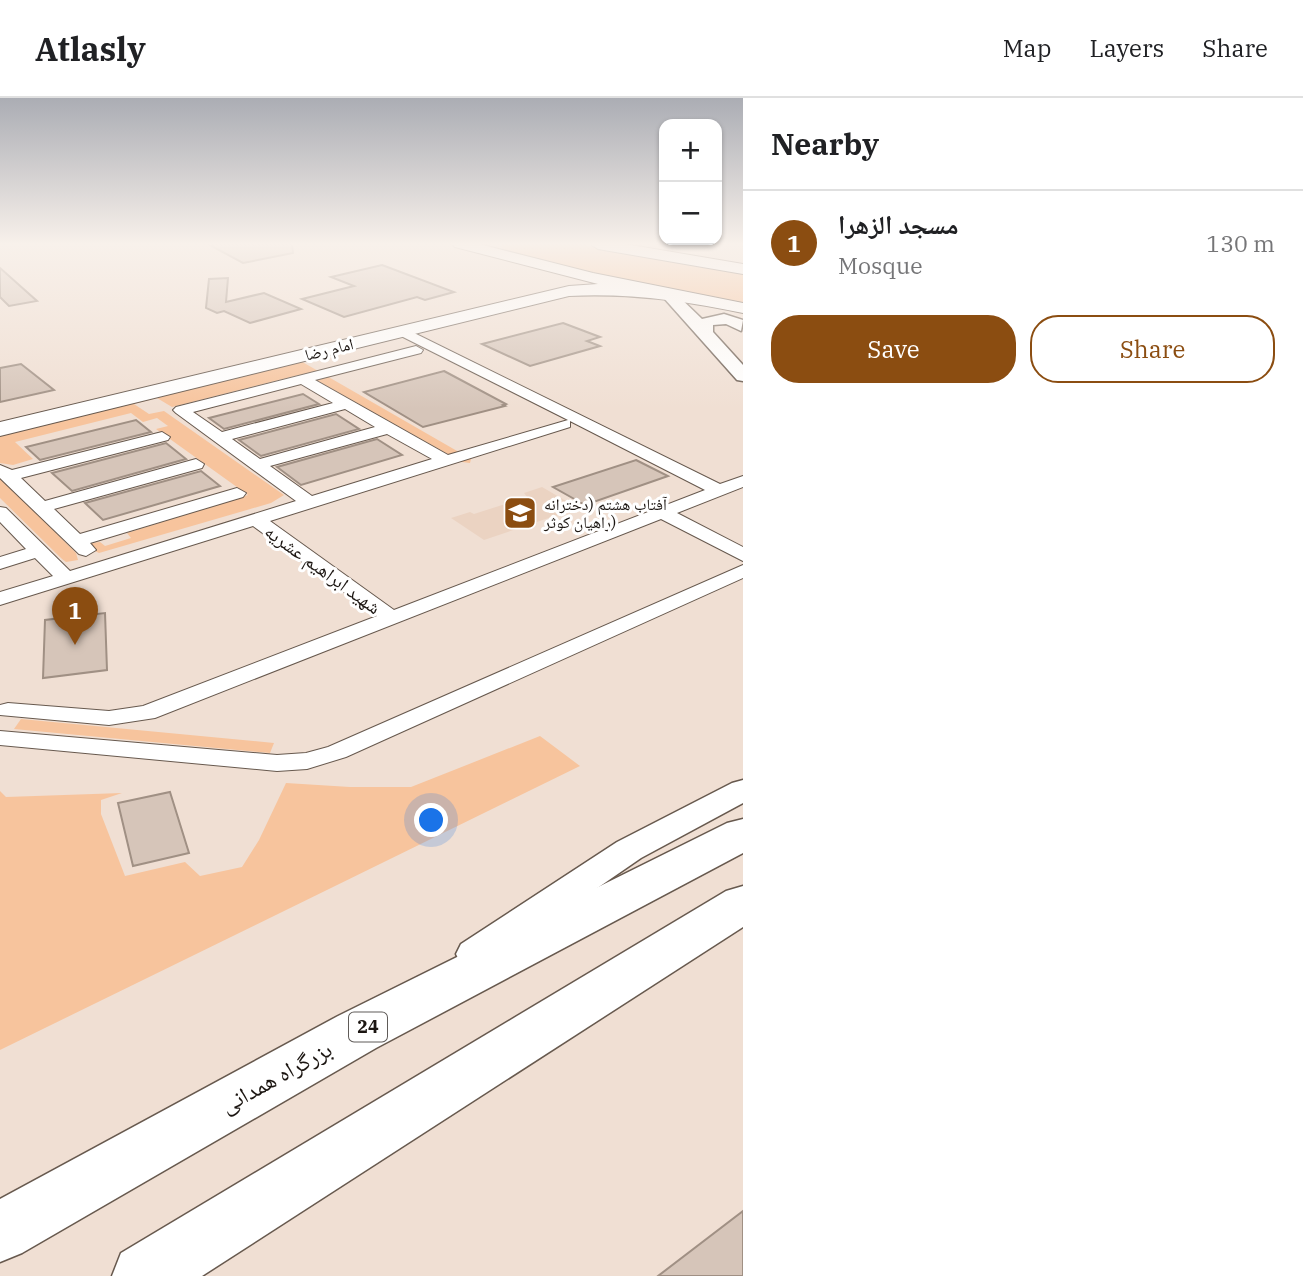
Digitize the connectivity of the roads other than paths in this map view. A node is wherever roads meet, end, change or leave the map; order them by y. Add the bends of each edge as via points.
1 (537, 299) edge
2 (669, 299) edge
3 (692, 299) edge
4 (743, 308) edge
5 (742, 326) edge
6 (403, 332) junction
7 (705, 332) junction
8 (416, 350) dead end
9 (724, 355) junction
10 (743, 376) edge
11 (301, 379) junction
12 (743, 395) edge
13 (346, 404) junction
14 (564, 424) dead end
15 (595, 426) junction
16 (389, 428) junction
17 (0, 429) edge
18 (162, 437) dead end
19 (217, 438) junction
20 (447, 461) junction
21 (196, 464) dead end
22 (256, 465) junction
23 (5, 473) edge
24 (736, 484) edge
25 (403, 489) dead end
26 (237, 493) dead end
27 (310, 503) junction
28 (41, 507) junction
29 (661, 512) junction
30 (2, 515) edge
31 (256, 520) junction
32 (77, 541) junction
33 (39, 551) junction
34 (743, 555) edge
35 (0, 563) edge
36 (104, 567) junction
37 (743, 571) edge
38 (66, 578) junction
39 (0, 598) edge
40 (391, 617) junction
41 (3, 711) edge
42 (0, 738) edge
43 (743, 790) edge
44 (743, 834) edge
45 (743, 904) edge
46 (357, 1032) junction
47 (13, 1223) edge
48 (144, 1276) edge

1 - 6 main road, امام رضا
2 - 7 street
3 - 4 main road
5 - 7 street via 729,320 710,320
6 - 15 street
6 - 17 main road, امام رضا
7 - 9 street
8 - 11 street
9 - 10 street
9 - 12 street via 723,368
11 - 13 street
11 - 19 street via 181,410
13 - 16 street
13 - 19 street
14 - 20 street
15 - 24 street
15 - 25 street
16 - 20 street
16 - 22 street
18 - 23 street
19 - 22 street
20 - 27 street
21 - 28 street
22 - 27 street
23 - 28 street
24 - 29 street
26 - 32 street
27 - 31 street
28 - 32 street
29 - 34 street
29 - 40 street
30 - 33 street
31 - 36 street
31 - 40 street, شهید ابراهیم عشریه
32 - 36 street
33 - 35 street
33 - 38 street
36 - 38 street
37 - 42 street via 337,752 307,761 277,764
38 - 39 street
40 - 41 street via 147,713 108,718
43 - 46 street via 629,850
44 - 46 highway, بزرگراه همدانی / 24
45 - 48 highway
46 - 47 highway, بزرگراه همدانی / 24

